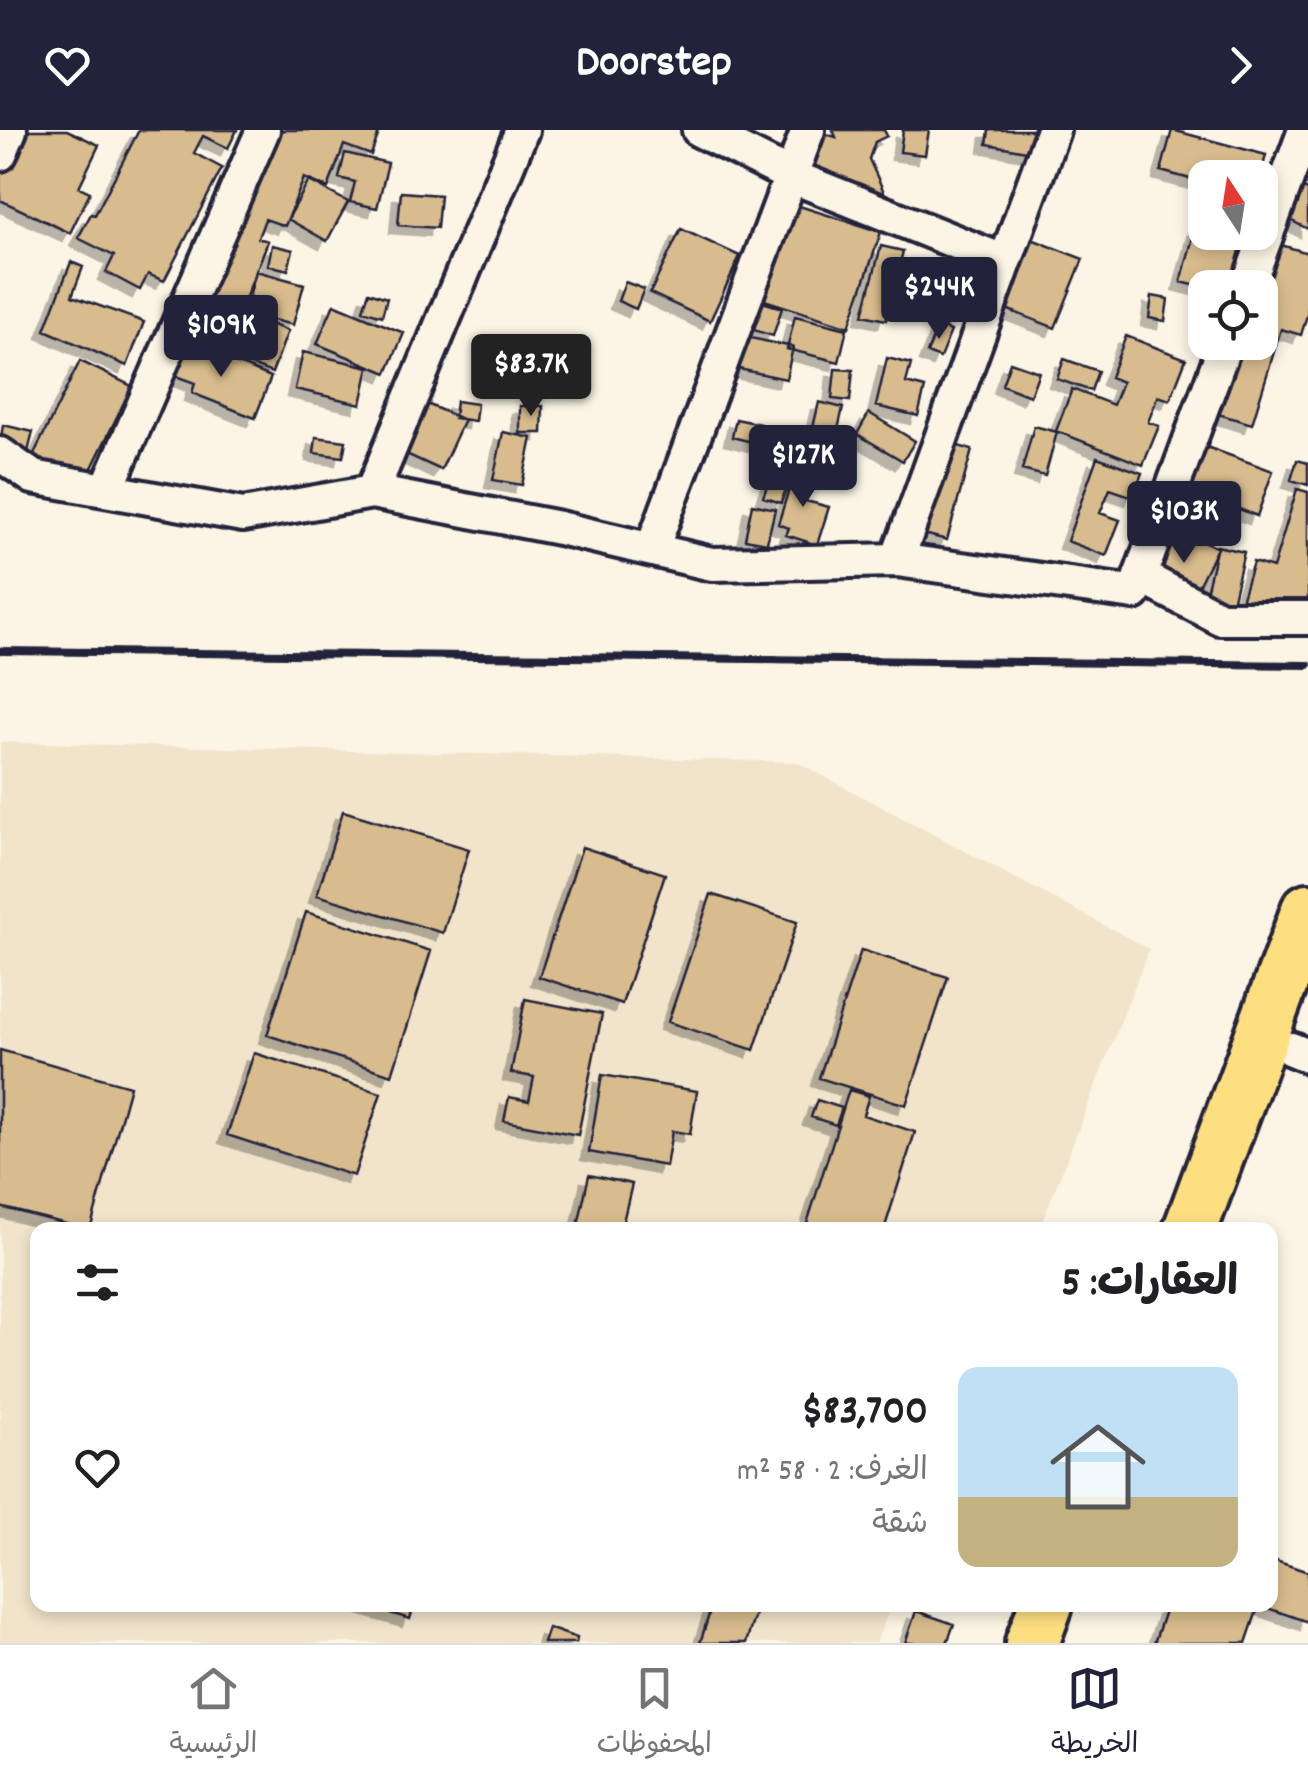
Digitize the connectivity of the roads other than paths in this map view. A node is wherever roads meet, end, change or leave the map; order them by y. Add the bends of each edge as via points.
1 (10, 130) edge
2 (263, 130) edge
3 (522, 130) edge
4 (698, 130) edge
5 (808, 130) edge
6 (1053, 130) edge
7 (1305, 130) edge
8 (0, 154) edge
9 (791, 176) junction
10 (1003, 261) junction
11 (1254, 270) edge
12 (1219, 360) edge
13 (0, 454) edge
14 (107, 489) junction
15 (372, 492) junction
16 (652, 548) junction
17 (897, 560) junction
18 (1140, 576) junction
19 (1308, 618) edge
20 (1308, 910) edge
21 (1302, 1036) edge
22 (1193, 1222) edge
23 (1226, 1222) edge
24 (1043, 1612) edge
25 (1079, 1612) edge
26 (1032, 1643) edge
27 (1068, 1643) edge

1 - 8 street
2 - 14 street
3 - 15 street
4 - 9 street
5 - 9 street
6 - 10 street
7 - 11 street
9 - 10 street
9 - 16 street
10 - 17 street
12 - 18 street
13 - 14 street via 33,477
14 - 15 street via 243,515
15 - 16 street
16 - 17 street via 712,564
17 - 18 street via 1134,593
18 - 19 street via 1220,618
20 - 22 main road
21 - 23 main road
24 - 26 main road
25 - 27 main road

